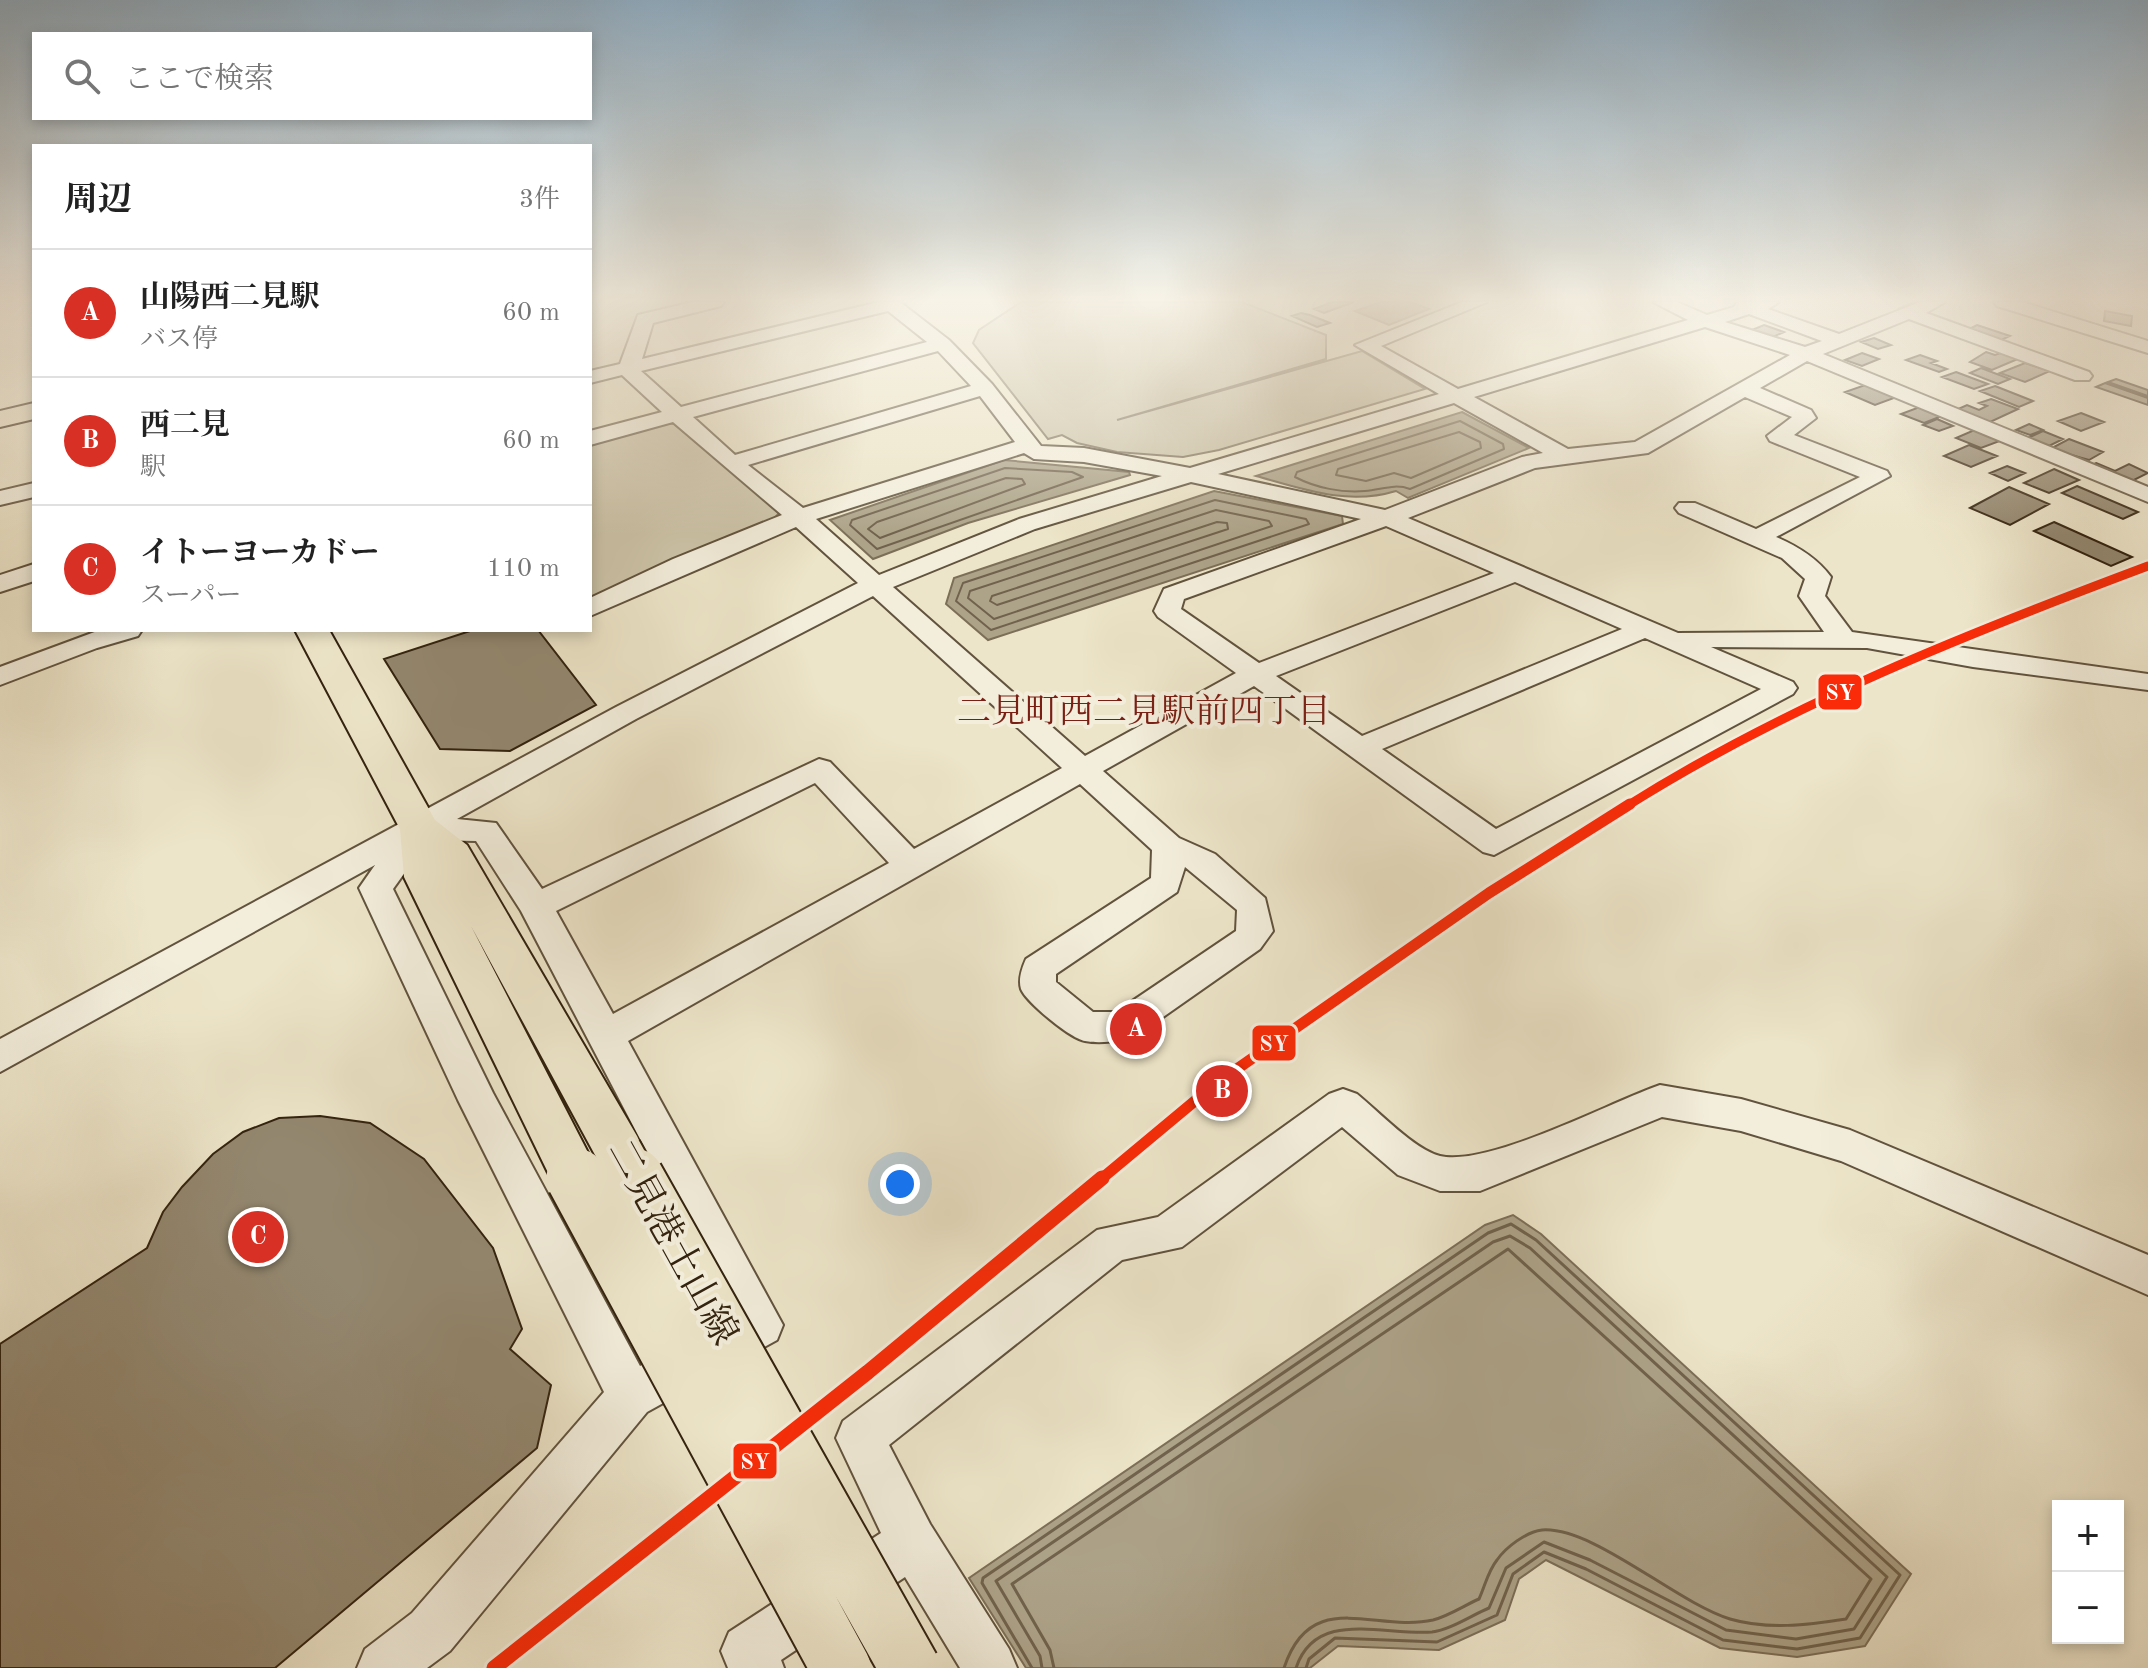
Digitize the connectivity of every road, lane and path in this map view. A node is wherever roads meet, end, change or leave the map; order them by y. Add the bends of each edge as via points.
1 (639, 380) edge
2 (805, 380) edge
3 (977, 380) edge
4 (1425, 380) edge
5 (1517, 380) edge
6 (1757, 380) edge
7 (1869, 380) edge
8 (985, 388) junction
9 (1741, 388) junction
10 (1457, 398) junction
11 (32, 411) edge
12 (678, 413) junction
13 (0, 419) edge
14 (592, 437) edge
15 (1028, 445) junction
16 (1564, 456) junction
17 (731, 463) junction
18 (1195, 476) junction
19 (32, 490) edge
20 (2148, 495) edge
21 (0, 498) edge
22 (1687, 508) dead end
23 (799, 517) junction
24 (1387, 518) junction
25 (1758, 537) junction
26 (32, 573) edge
27 (1516, 573) junction
28 (0, 584) edge
29 (873, 586) junction
30 (592, 607) edge
31 (114, 632) edge
32 (313, 632) edge
33 (1654, 633) junction
34 (84, 636) edge
35 (1844, 640) junction
36 (1253, 675) junction
37 (0, 677) edge
38 (2148, 682) edge
39 (1359, 748) junction
40 (1085, 769) junction
41 (420, 829) junction
42 (1168, 846) junction
43 (912, 867) junction
44 (536, 906) junction
45 (607, 1035) junction
46 (0, 1057) edge
47 (596, 1162) junction
48 (2148, 1275) edge
49 (631, 1396) junction
50 (912, 1542) junction
51 (384, 1668) edge
52 (757, 1668) edge
53 (841, 1668) edge
54 (910, 1668) edge
55 (990, 1668) edge

1 - 12 street
2 - 12 street
3 - 8 street
4 - 10 street
5 - 10 street
6 - 9 street
7 - 20 street
8 - 15 street
8 - 17 street
9 - 16 street via 1640,448
9 - 25 street via 1804,414 1778,436 1879,476
10 - 16 street
10 - 18 street
11 - 13 main road
12 - 14 street
12 - 17 street
15 - 18 street via 1034,452 1084,455
15 - 23 street
16 - 24 street via 1530,462
17 - 23 street
18 - 24 street
18 - 29 street via 1027,524
19 - 21 street
22 - 25 street
23 - 29 street
23 - 30 street
24 - 27 street
24 - 36 street via 1173,594 1167,611
25 - 35 street via 1791,553 1818,577 1812,596
26 - 28 street
27 - 33 street
27 - 36 street
29 - 40 street
29 - 41 street via 626,713
31 - 34 street
32 - 41 main road, 二見港土山線
33 - 35 street via 1748,642
33 - 39 street
33 - 39 street via 1783,688 1494,844
34 - 37 street
35 - 38 street
36 - 39 street
36 - 40 street
40 - 42 street
40 - 43 street
41 - 44 street via 485,831
41 - 46 street
41 - 47 main road, 二見港土山線 via 425,877
41 - 49 street via 376,888 477,1100
42 - 42 street via 1203,862 1253,906 1256,931 1123,1026 1085,1027 1038,987 1039,968 1165,884
43 - 44 street via 819,769
43 - 45 street
44 - 45 street
45 - 49 street via 761,1325
47 - 53 main road, 二見港土山線, bridge
47 - 54 main road, 二見港土山線, bridge
48 - 50 street via 1850,1147 1741,1115 1660,1101 1480,1174 1440,1174 1412,1163 1343,1105 1167,1234 1112,1243 860,1438
49 - 51 street via 431,1632
50 - 52 street via 748,1651
50 - 55 street

